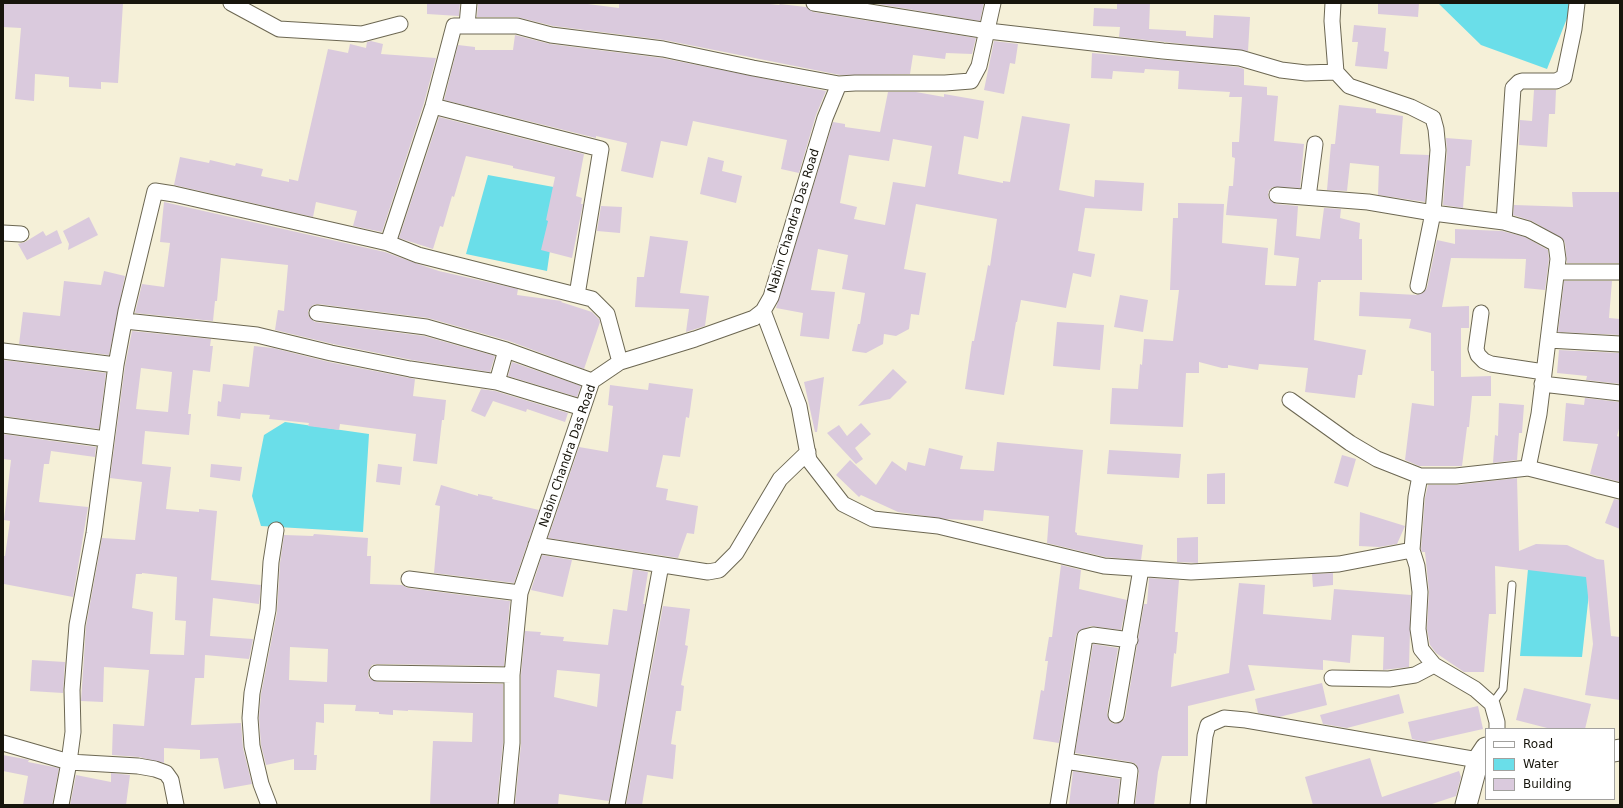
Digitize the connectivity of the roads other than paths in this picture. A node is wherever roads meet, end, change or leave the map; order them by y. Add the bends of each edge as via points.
1 (231, 3) edge
2 (470, 3) edge
3 (814, 3) edge
4 (993, 3) edge
5 (1333, 3) edge
6 (1578, 3) edge
7 (400, 24) dead end
8 (467, 25) junction
9 (988, 31) junction
10 (1336, 72) junction
11 (839, 84) junction
12 (433, 106) junction
13 (1315, 144) dead end
14 (1277, 195) dead end
15 (1308, 197) junction
16 (1433, 213) junction
17 (1504, 222) junction
18 (3, 233) edge
19 (21, 234) dead end
20 (388, 243) junction
21 (1557, 272) junction
22 (1620, 272) edge
23 (1418, 286) dead end
24 (577, 295) junction
25 (763, 311) junction
26 (317, 313) dead end
27 (1481, 313) dead end
28 (125, 321) junction
29 (1548, 340) junction
30 (1620, 344) edge
31 (506, 350) junction
32 (3, 351) edge
33 (620, 362) junction
34 (116, 365) junction
35 (1543, 378) junction
36 (592, 381) junction
37 (497, 382) junction
38 (1620, 393) edge
39 (1290, 400) dead end
40 (583, 408) junction
41 (3, 425) edge
42 (106, 440) junction
43 (808, 452) junction
44 (1528, 468) junction
45 (1420, 476) junction
46 (1620, 491) edge
47 (276, 530) dead end
48 (536, 545) junction
49 (1412, 550) junction
50 (661, 565) junction
51 (1142, 569) junction
52 (408, 579) dead end
53 (1512, 586) dead end
54 (520, 593) junction
55 (1130, 640) junction
56 (1434, 666) junction
57 (377, 673) dead end
58 (512, 675) junction
59 (1332, 678) dead end
60 (1492, 704) junction
61 (1116, 716) dead end
62 (1497, 728) edge
63 (3, 743) edge
64 (1482, 754) edge
65 (1065, 761) junction
66 (70, 762) junction
67 (61, 805) edge
68 (176, 805) edge
69 (268, 805) edge
70 (506, 805) edge
71 (617, 805) edge
72 (1058, 805) edge
73 (1126, 805) edge
74 (1198, 805) edge
75 (1466, 805) edge

1 - 7 street via 279,29 362,34
2 - 8 street
3 - 9 street
4 - 9 street
5 - 10 street
6 - 17 street via 1564,77 1556,81 1522,81 1513,88
8 - 11 street via 517,26 551,35 663,49
8 - 12 street via 454,26
9 - 10 street via 1240,58 1287,71
9 - 11 street via 979,66 971,81
10 - 16 street via 1349,86 1411,107 1433,118 1438,150
11 - 25 street, Nabin Chandra Das Road via 825,118 771,297
12 - 20 street
12 - 24 street via 601,149
13 - 15 street
14 - 15 street
15 - 16 street via 1368,202
16 - 17 street
16 - 23 street
17 - 21 street via 1556,244
18 - 19 street
20 - 24 street via 418,254
20 - 28 street via 155,191
21 - 22 street
21 - 29 street
24 - 33 street via 592,299 607,314
25 - 33 street, Nabin Chandra Das Road via 747,321
25 - 43 street via 799,406
26 - 31 street via 426,327
27 - 35 street via 1476,349 1478,355 1491,364
28 - 34 street
28 - 37 street via 257,335 345,356
29 - 30 street
29 - 35 street
31 - 36 street
31 - 37 street
32 - 34 street
33 - 36 street, Nabin Chandra Das Road
34 - 42 street
35 - 38 street
35 - 44 street
36 - 40 street, Nabin Chandra Das Road
37 - 40 street
39 - 45 street via 1377,459
40 - 48 street, Nabin Chandra Das Road
41 - 42 street
42 - 66 street via 94,533 77,625
43 - 50 street via 780,479 736,554 719,570 708,572
43 - 51 street via 809,460 843,504 873,519 938,526 1104,566
44 - 45 street via 1456,476
44 - 46 street
45 - 49 street
47 - 69 street via 268,610 252,693 250,718 252,746
48 - 50 street
48 - 54 street, Nabin Chandra Das Road
49 - 51 street via 1339,564 1191,572
49 - 56 street via 1420,592 1418,629 1421,649
50 - 71 street
51 - 55 street
52 - 54 street
53 - 60 lane via 1503,689
54 - 58 street, Nabin Chandra Das Road
55 - 61 street
55 - 65 street via 1093,635 1085,637
56 - 59 street via 1416,675 1389,679
56 - 60 street via 1475,689
57 - 58 street
58 - 70 street, Nabin Chandra Das Road via 512,743
60 - 62 street
63 - 66 street
64 - 74 street via 1224,718 1208,725 1206,731
64 - 75 street
65 - 72 street
65 - 73 street via 1130,771
66 - 67 street
66 - 68 street via 138,766 166,773 171,780

